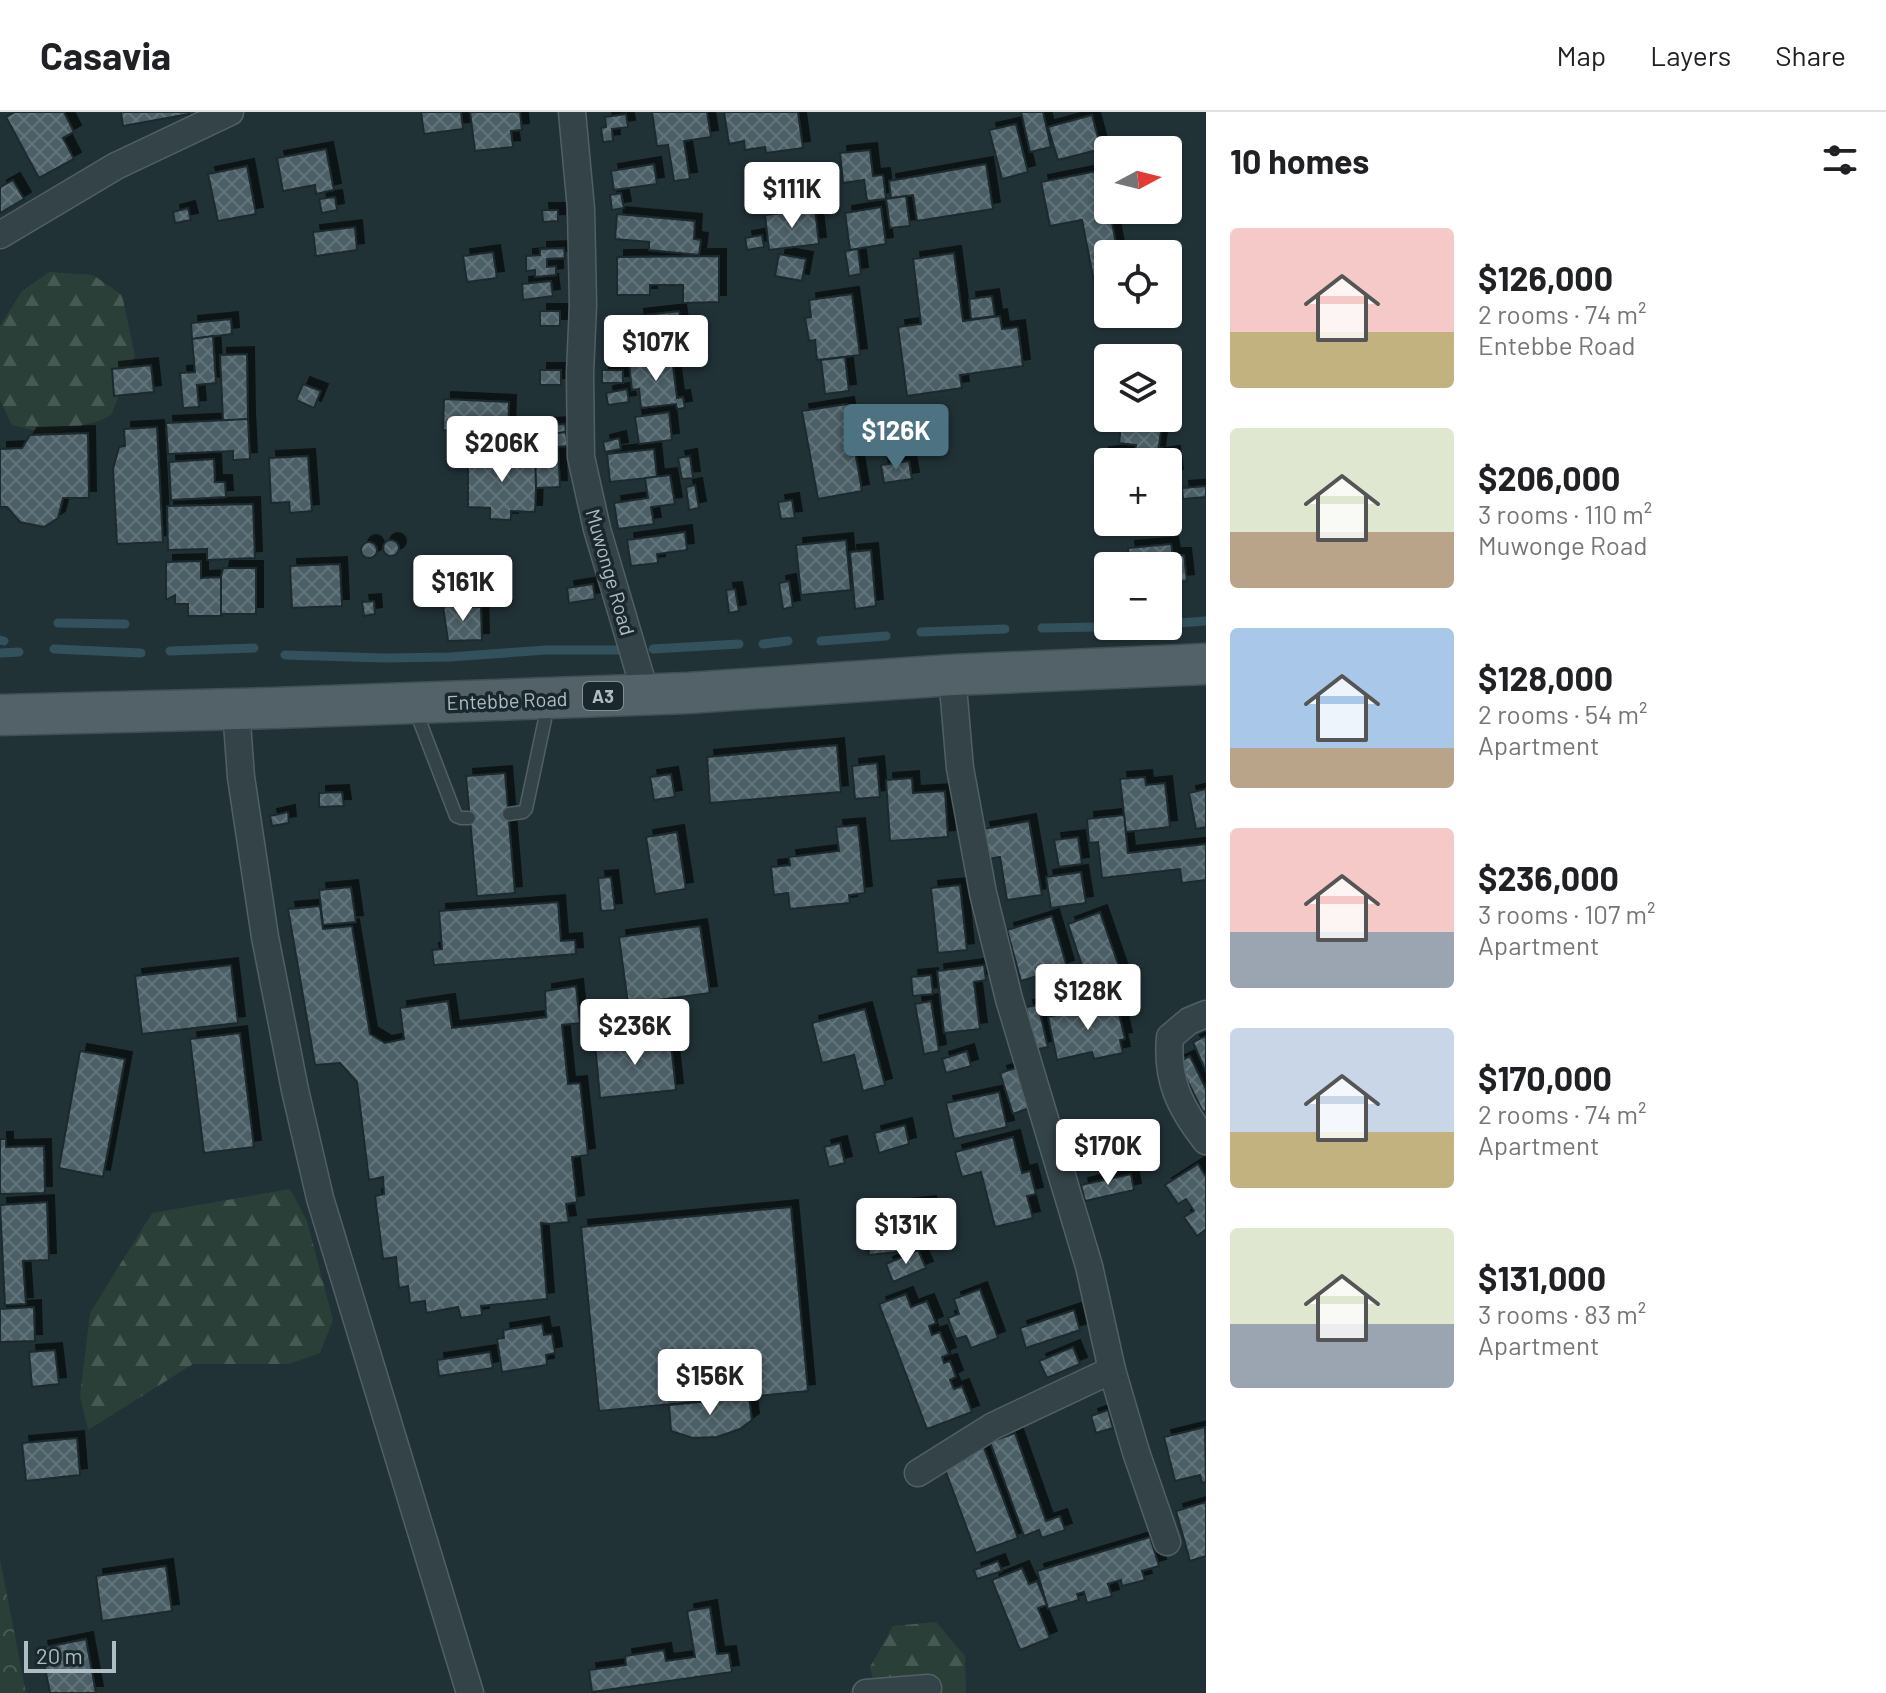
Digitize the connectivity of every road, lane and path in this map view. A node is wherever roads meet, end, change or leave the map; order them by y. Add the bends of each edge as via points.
1 (230, 112) edge
2 (572, 112) edge
3 (0, 235) edge
4 (1206, 664) edge
5 (952, 675) junction
6 (646, 695) junction
7 (550, 698) junction
8 (413, 703) junction
9 (236, 709) junction
10 (0, 715) edge
11 (509, 814) dead end
12 (469, 818) dead end
13 (1206, 1014) edge
14 (1206, 1141) edge
15 (1112, 1370) junction
16 (918, 1473) dead end
17 (1167, 1542) dead end
18 (928, 1688) dead end
19 (470, 1693) edge
20 (866, 1693) edge

1 - 3 street via 116,166
2 - 6 street, Muwonge Road via 581,209 581,457
4 - 5 main road, Entebbe Road / A3
5 - 6 main road, Entebbe Road / A3
5 - 15 street via 960,768 983,893 1089,1266
6 - 7 main road, Entebbe Road / A3
7 - 8 main road, Entebbe Road / A3
7 - 11 lane via 526,809
8 - 9 main road, Entebbe Road / A3
8 - 12 lane via 456,816
9 - 10 main road, Entebbe Road / A3
9 - 19 street via 265,937 320,1198
13 - 14 street via 1170,1037 1168,1059 1175,1092
15 - 16 street via 993,1426
15 - 17 street
18 - 20 street

